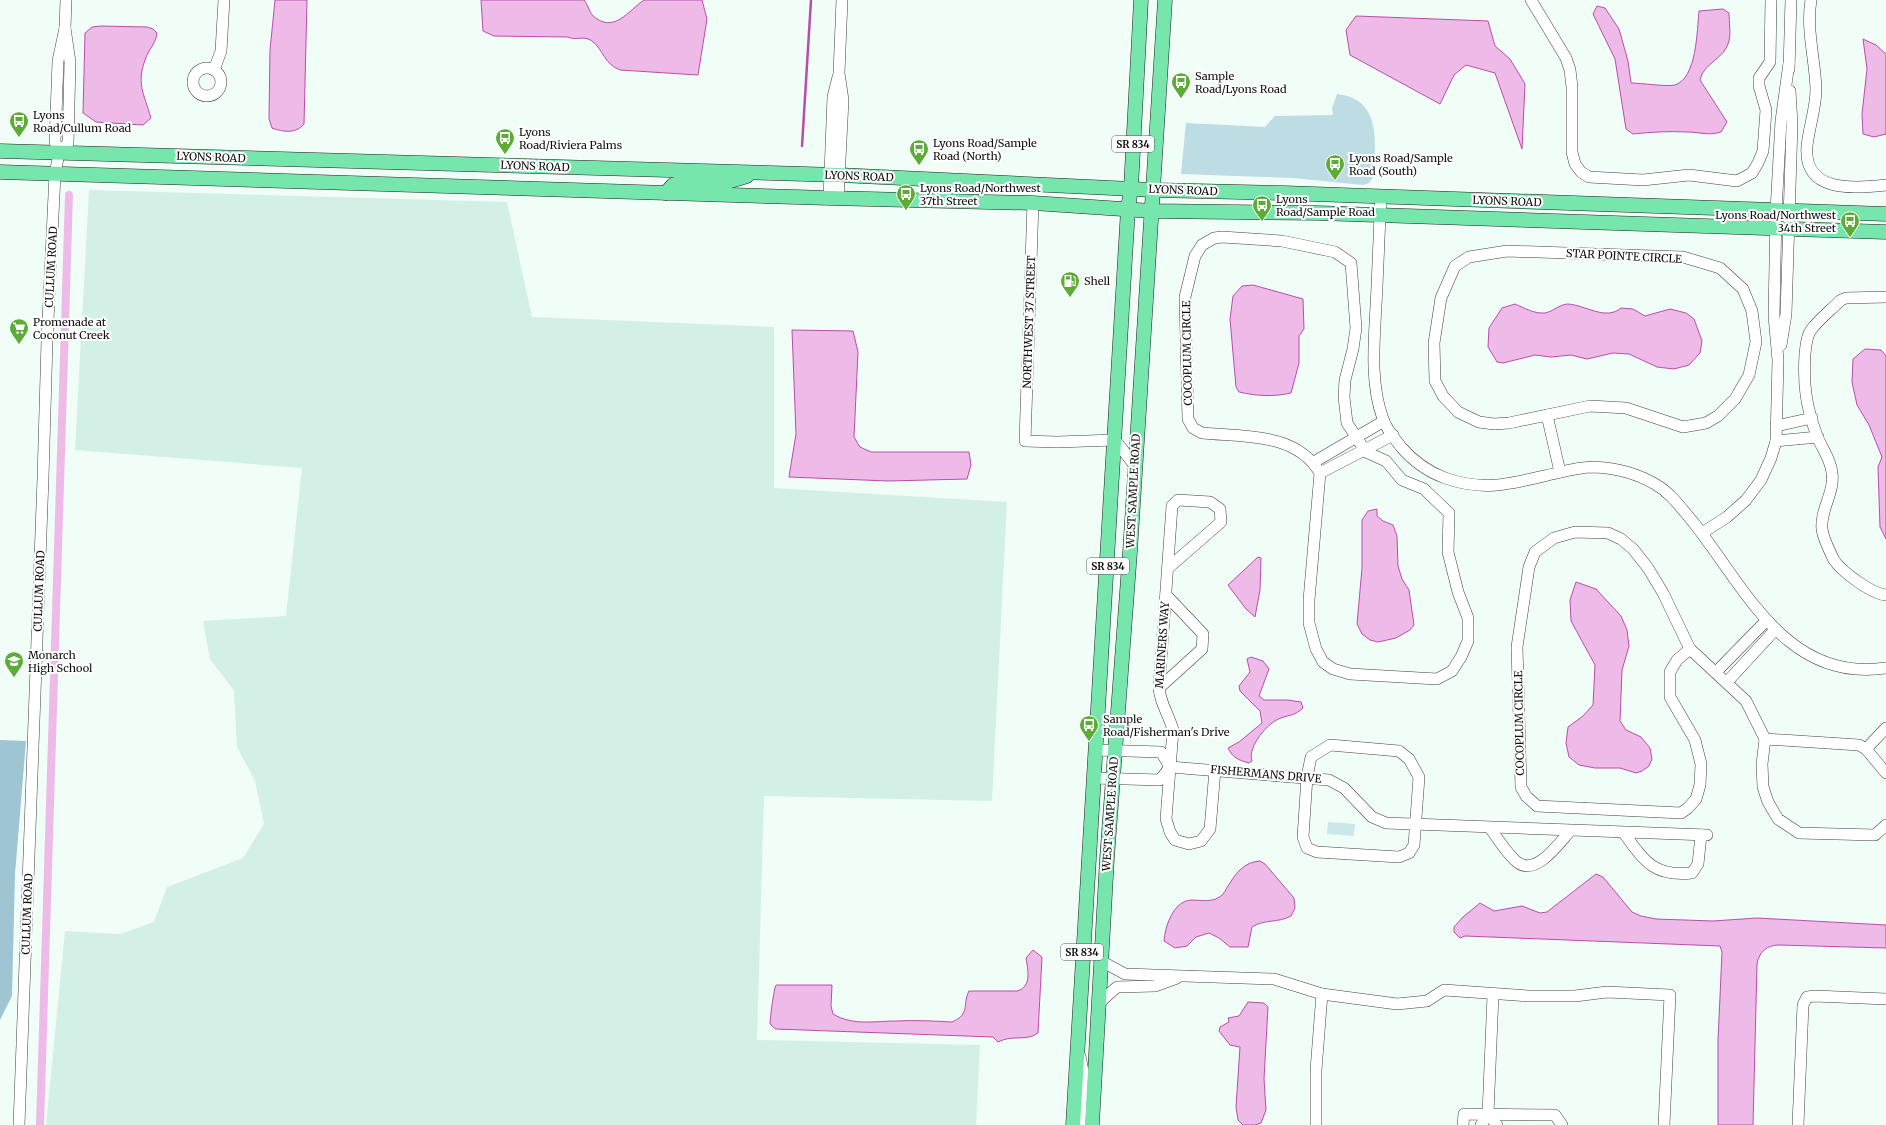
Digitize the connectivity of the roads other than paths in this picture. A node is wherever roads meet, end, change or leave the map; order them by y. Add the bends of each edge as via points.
1 (66, 0) edge
2 (224, 0) edge
3 (842, 0) edge
4 (1141, 0) edge
5 (1165, 0) edge
6 (1531, 0) edge
7 (1771, 0) edge
8 (1791, 0) edge
9 (1811, 0) edge
10 (214, 70) dead end
11 (0, 151) edge
12 (58, 153) junction
13 (291, 159) junction
14 (0, 172) edge
15 (759, 172) junction
16 (55, 174) junction
17 (834, 175) junction
18 (291, 182) junction
19 (1886, 185) edge
20 (1131, 188) junction
21 (1154, 190) junction
22 (666, 193) junction
23 (1381, 196) junction
24 (834, 198) junction
25 (1033, 203) junction
26 (1128, 209) junction
27 (1152, 211) junction
28 (1783, 211) junction
29 (1886, 214) edge
30 (1380, 216) junction
31 (1782, 228) junction
32 (1886, 232) edge
33 (1886, 297) edge
34 (1547, 415) junction
35 (1812, 418) junction
36 (1384, 422) junction
37 (1776, 426) junction
38 (1393, 435) junction
39 (1818, 437) junction
40 (1355, 438) junction
41 (1115, 440) junction
42 (1776, 441) junction
43 (1364, 449) junction
44 (1314, 462) junction
45 (1136, 467) junction
46 (1560, 472) junction
47 (1320, 473) junction
48 (1702, 533) junction
49 (1167, 569) junction
50 (1166, 595) junction
51 (1886, 595) edge
52 (1766, 620) junction
53 (1775, 630) junction
54 (1690, 649) junction
55 (1886, 668) edge
56 (1716, 672) junction
57 (1727, 682) junction
58 (1159, 688) junction
59 (1886, 728) edge
60 (1765, 739) junction
61 (1866, 749) junction
62 (1095, 750) junction
63 (1114, 750) junction
64 (1170, 766) junction
65 (1215, 770) junction
66 (1886, 774) edge
67 (1307, 777) junction
68 (1093, 778) junction
69 (1112, 779) junction
70 (1416, 825) junction
71 (1886, 826) edge
72 (1490, 828) junction
73 (1570, 831) junction
74 (1624, 833) junction
75 (1101, 961) junction
76 (1182, 977) junction
77 (1322, 994) junction
78 (1493, 995) junction
79 (1886, 999) edge
80 (1099, 1003) junction
81 (1077, 1042) junction
82 (1488, 1114) junction
83 (19, 1125) edge
84 (1073, 1125) edge
85 (1080, 1125) edge
86 (1092, 1125) edge
87 (1316, 1125) edge
88 (1463, 1125) edge
89 (1481, 1125) edge
90 (1497, 1125) edge
91 (1562, 1125) edge
92 (1664, 1125) edge
93 (1798, 1125) edge

1 - 12 street via 65,28 70,62 68,143
2 - 10 street via 221,51
3 - 17 street via 839,73 833,97
4 - 20 main road, WEST SAMPLE ROAD / SR 834
5 - 21 main road, WEST SAMPLE ROAD / SR 834
6 - 7 street via 1566,58 1570,70 1572,152 1580,172 1589,177 1643,180 1689,175 1737,181 1752,173 1762,150 1766,110 1759,78 1770,62
8 - 28 street via 1789,63 1781,121
9 - 19 street via 1810,22 1816,73 1816,100 1807,146 1808,159 1818,176 1838,187
11 - 12 main road, LYONS ROAD
12 - 13 main road, LYONS ROAD
12 - 16 street, CULLUM ROAD
13 - 15 main road, LYONS ROAD
13 - 18 main road
14 - 16 main road, LYONS ROAD
15 - 17 main road, LYONS ROAD
15 - 22 main road via 720,184 679,183 673,185
16 - 18 main road, LYONS ROAD
16 - 83 street, CULLUM ROAD via 46,348
17 - 20 main road, LYONS ROAD
17 - 24 street
18 - 22 main road, LYONS ROAD
20 - 21 main road, LYONS ROAD
20 - 26 main road, WEST SAMPLE ROAD / SR 834
21 - 23 main road, LYONS ROAD
21 - 27 main road, WEST SAMPLE ROAD / SR 834
22 - 24 main road, LYONS ROAD
23 - 28 main road, LYONS ROAD
23 - 30 street
24 - 25 main road, LYONS ROAD
25 - 26 main road, LYONS ROAD
25 - 41 street, NORTHWEST 37 STREET via 1025,441
26 - 27 main road, LYONS ROAD
26 - 41 main road, WEST SAMPLE ROAD / SR 834
27 - 30 main road, LYONS ROAD
27 - 45 main road, WEST SAMPLE ROAD / SR 834
28 - 29 main road, LYONS ROAD
28 - 31 street
30 - 31 main road, LYONS ROAD
30 - 36 street via 1374,384
31 - 32 main road, LYONS ROAD
31 - 37 street via 1774,316 1778,360
33 - 35 street via 1841,300 1810,331 1806,342 1803,379
34 - 34 street, STAR POINTE CIRCLE via 1590,406 1617,407 1683,427 1706,423 1718,416 1735,399 1749,375 1756,342 1752,311 1743,289 1720,268 1683,257 1507,251 1469,257 1455,266 1441,298 1434,343 1435,381 1443,396 1458,412 1479,422 1509,423
34 - 46 street
35 - 37 street
35 - 39 street
36 - 38 street
36 - 40 street
37 - 42 street
38 - 43 street
38 - 46 street via 1419,464 1439,476 1459,483 1480,487 1500,486
39 - 42 street
39 - 51 street via 1833,474 1823,513 1822,530 1835,561 1869,590
40 - 43 street, COCOPLUM CIRCLE
40 - 44 street
40 - 44 street, COCOPLUM CIRCLE via 1347,423 1344,397 1356,328 1351,263 1335,252 1282,241 1222,237 1214,238 1202,245 1195,256 1185,297 1188,419 1193,428 1202,433 1274,440 1300,451
41 - 45 street
41 - 62 main road, WEST SAMPLE ROAD / SR 834
42 - 48 street via 1761,480 1746,500
43 - 47 street
43 - 47 street, COCOPLUM CIRCLE via 1386,461 1402,480 1424,489 1449,513 1448,552 1468,618 1468,641 1452,671 1438,678 1350,674 1333,670 1323,662 1316,649 1310,623 1309,600
44 - 47 street, COCOPLUM CIRCLE
45 - 63 main road, WEST SAMPLE ROAD / SR 834
46 - 48 street via 1593,467 1635,474 1671,496
48 - 52 street
49 - 49 street, MARINERS WAY via 1221,522 1220,509 1210,502 1178,500 1172,506
49 - 50 street, MARINERS WAY
50 - 58 street, MARINERS WAY
50 - 58 street via 1203,634 1202,649
52 - 53 street
52 - 56 street
53 - 55 street via 1797,649 1830,664 1876,670
53 - 57 street
54 - 54 street, COCOPLUM CIRCLE via 1676,660 1670,672 1670,697 1695,740 1701,764 1696,799 1688,808 1681,813 1537,806 1526,796 1521,787 1517,647 1529,567 1535,552 1554,538 1575,532 1608,533 1621,539 1648,568
54 - 56 street, COCOPLUM CIRCLE
56 - 57 street, COCOPLUM CIRCLE
57 - 60 street, COCOPLUM CIRCLE via 1746,701
58 - 64 street, MARINERS WAY via 1160,699 1173,730
59 - 61 street
60 - 61 street via 1859,745
60 - 71 street via 1763,788 1778,818 1799,833 1875,835
61 - 66 street
62 - 63 street
62 - 68 main road, WEST SAMPLE ROAD / SR 834
63 - 64 street via 1161,752
63 - 69 main road, WEST SAMPLE ROAD / SR 834
64 - 65 street, FISHERMANS DRIVE
64 - 65 street, MARINERS WAY via 1166,819 1176,840 1189,844 1201,841 1210,829
64 - 69 street via 1160,780
65 - 67 street, FISHERMANS DRIVE
67 - 70 street, FISHERMANS DRIVE via 1329,780 1344,788 1372,817 1386,823
67 - 70 street via 1311,757 1330,744 1399,751 1409,759 1419,777
67 - 70 street via 1303,837 1307,848 1317,852 1399,858 1409,853 1414,845
68 - 69 street
68 - 81 main road, WEST SAMPLE ROAD / SR 834
69 - 75 main road, WEST SAMPLE ROAD / SR 834
70 - 72 street, FISHERMANS DRIVE
72 - 73 street, FISHERMANS DRIVE
72 - 73 street via 1517,862 1526,866 1533,866 1543,860
73 - 74 street, FISHERMANS DRIVE
74 - 74 street, FISHERMANS DRIVE via 1656,869 1666,873 1692,873 1698,864 1704,835
75 - 76 street via 1125,974
75 - 80 main road, WEST SAMPLE ROAD / SR 834
76 - 77 street via 1274,979
76 - 80 street via 1155,986 1117,987
77 - 78 street via 1396,1004 1427,1001 1444,990
77 - 87 street via 1316,1070
78 - 82 street
78 - 92 street via 1575,996 1607,992 1670,995
79 - 93 street via 1807,997 1803,1004
80 - 86 main road, WEST SAMPLE ROAD / SR 834
81 - 84 main road, WEST SAMPLE ROAD / SR 834
81 - 85 street via 1083,1071
82 - 88 street via 1464,1114
82 - 89 street
82 - 90 street
82 - 91 street via 1555,1115

